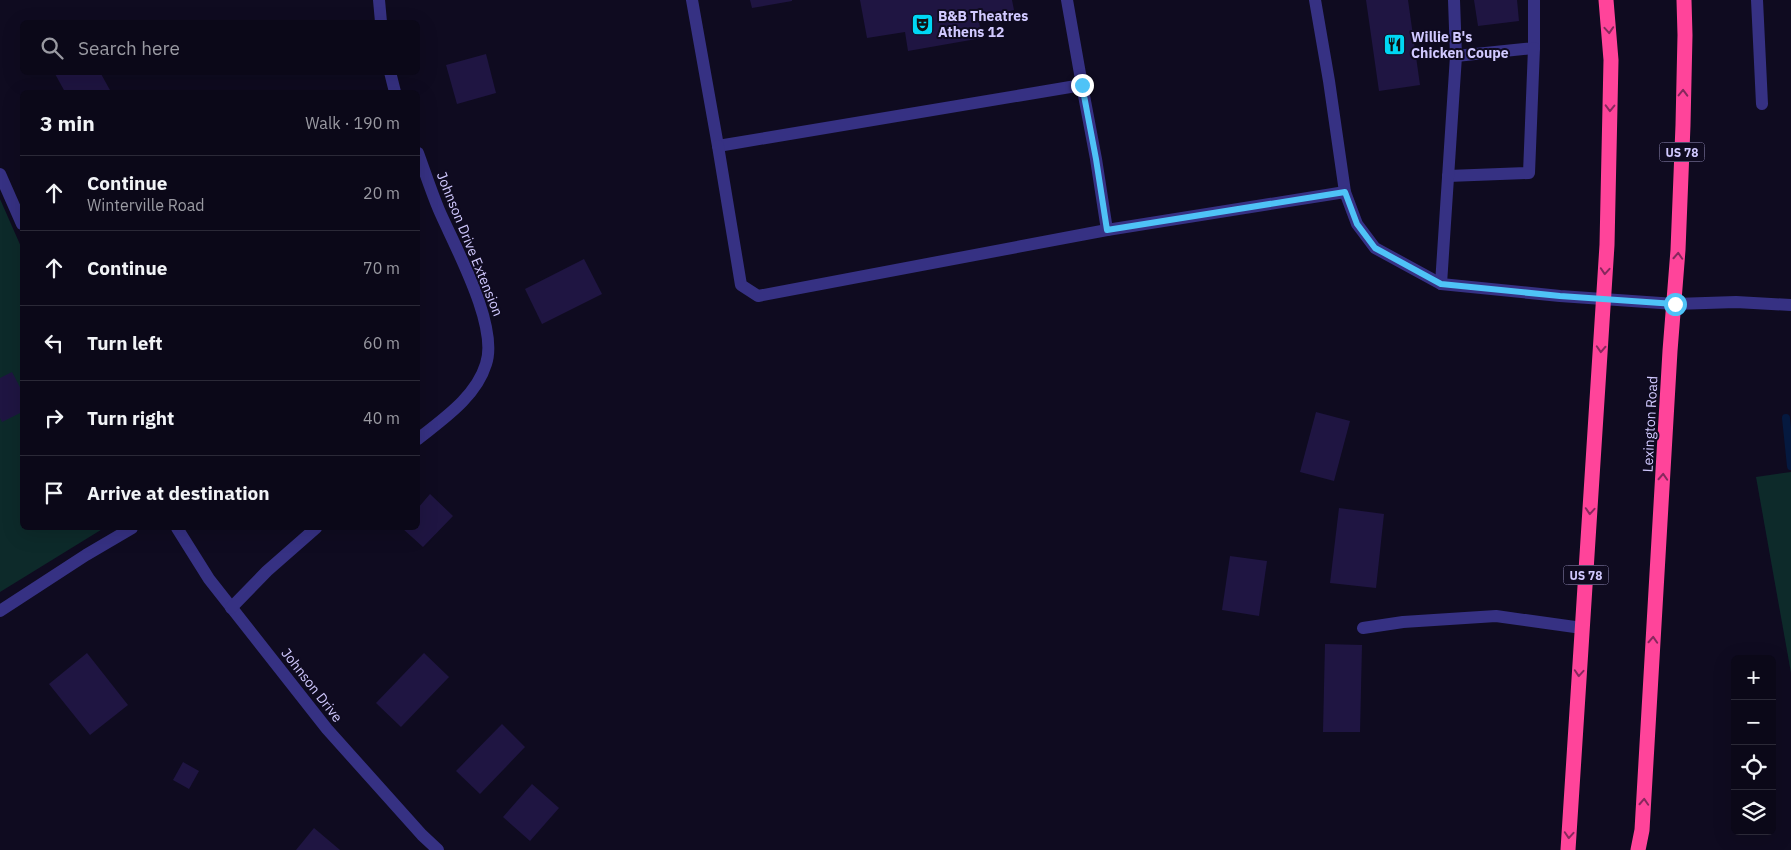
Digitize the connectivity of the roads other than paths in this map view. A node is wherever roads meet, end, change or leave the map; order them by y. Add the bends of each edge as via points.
1 (379, 0) edge
2 (692, 0) edge
3 (1067, 0) edge
4 (1315, 0) edge
5 (1454, 0) edge
6 (1534, 0) edge
7 (1606, 0) edge
8 (1684, 0) edge
9 (1757, 0) edge
10 (382, 20) edge
11 (1534, 48) junction
12 (1456, 56) junction
13 (391, 75) edge
14 (1082, 85) junction
15 (394, 90) edge
16 (1762, 104) dead end
17 (718, 146) junction
18 (420, 158) edge
19 (0, 174) edge
20 (1448, 176) junction
21 (1345, 192) junction
22 (20, 219) edge
23 (1107, 230) junction
24 (1441, 284) junction
25 (1603, 300) junction
26 (1675, 304) junction
27 (1791, 305) edge
28 (420, 437) edge
29 (129, 530) edge
30 (178, 530) edge
31 (314, 530) edge
32 (231, 608) junction
33 (0, 611) edge
34 (1363, 628) dead end
35 (1582, 628) junction
36 (438, 850) edge
37 (1568, 850) edge
38 (1638, 850) edge

1 - 10 street
2 - 17 street
3 - 14 street
4 - 21 street
5 - 12 street
6 - 11 street
7 -> 25 highway, US 78 via 1611,60
26 -> 8 highway, Lexington Road / US 78 via 1683,125
9 - 16 street
11 - 12 street
11 - 20 street via 1529,173
12 - 20 street
13 - 15 street
14 - 17 street
14 - 23 street
17 - 23 street via 740,286 758,296
18 - 28 street, Johnson Drive Extension via 478,299 487,327 490,352 475,386 454,410
19 - 22 street
20 - 24 street
21 - 23 street
21 - 24 street via 1357,224 1375,248
24 - 25 street
25 - 26 street
25 -> 35 highway, US 78
26 - 27 street via 1736,302
38 -> 26 highway, Lexington Road / US 78 via 1642,830
29 - 33 street
30 - 32 street, Johnson Drive
31 - 32 street
32 - 36 street, Johnson Drive via 327,729
34 - 35 street via 1496,616
35 -> 37 highway, US 78

